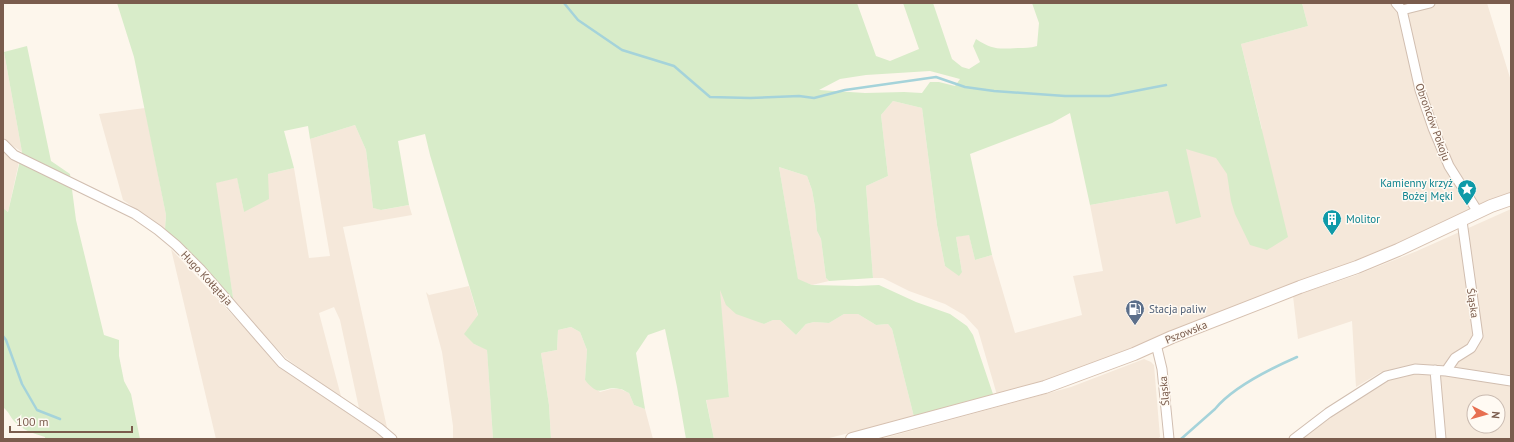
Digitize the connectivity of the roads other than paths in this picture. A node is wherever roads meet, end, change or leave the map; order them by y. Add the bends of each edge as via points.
1 (1430, 3) edge
2 (1399, 7) edge
3 (3, 144) edge
4 (1511, 199) edge
5 (1478, 212) junction
6 (1462, 220) junction
7 (1156, 344) junction
8 (1435, 370) junction
9 (1446, 371) junction
10 (1511, 381) edge
11 (392, 439) edge
12 (852, 439) edge
13 (1169, 439) edge
14 (1294, 439) edge
15 (1441, 439) edge

1 - 2 street
2 - 5 street, Obrońców Pokoju via 1420,90 1433,128 1449,166
3 - 11 street, Hugo Kołłątaja via 14,155 135,214 158,230 201,270 282,363
4 - 5 main road, Pszowska
5 - 6 main road, Pszowska
6 - 7 main road, Pszowska via 1357,267
6 - 9 street, Śląska via 1478,336 1471,348 1455,358
7 - 12 main road, Pszowska via 1045,387
7 - 13 street, Śląska via 1162,369
8 - 9 street
8 - 14 street via 1415,369 1386,376 1328,413
8 - 15 street
9 - 10 street

